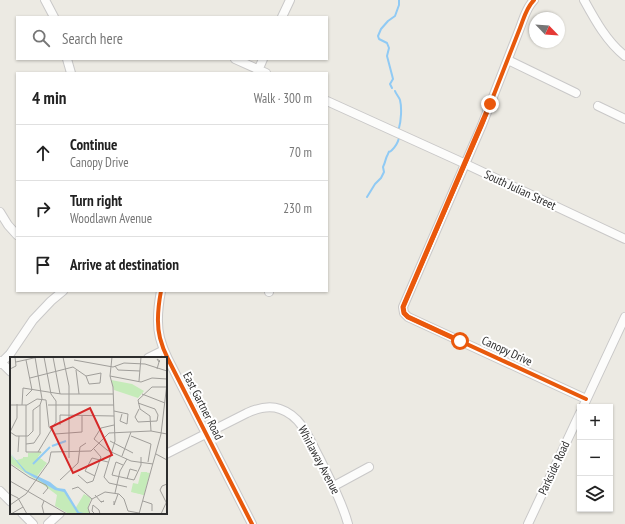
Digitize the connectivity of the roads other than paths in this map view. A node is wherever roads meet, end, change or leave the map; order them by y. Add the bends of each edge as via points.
1 (45, 0) edge
2 (290, 0) edge
3 (584, 0) edge
4 (532, 3) edge
5 (53, 16) edge
6 (282, 16) edge
7 (625, 56) edge
8 (67, 60) edge
9 (237, 60) edge
10 (263, 60) edge
11 (508, 60) junction
12 (71, 72) edge
13 (260, 72) edge
14 (576, 92) dead end
15 (328, 101) edge
16 (598, 106) dead end
17 (625, 119) edge
18 (465, 164) junction
19 (0, 212) edge
20 (16, 234) edge
21 (625, 240) edge
22 (63, 292) edge
23 (161, 292) edge
24 (625, 317) edge
25 (164, 350) junction
26 (150, 357) edge
27 (1, 362) edge
28 (10, 371) edge
29 (586, 399) junction
30 (584, 404) edge
31 (577, 419) edge
32 (206, 434) junction
33 (167, 454) edge
34 (369, 467) dead end
35 (334, 486) junction
36 (0, 491) edge
37 (10, 501) edge
38 (23, 514) edge
39 (59, 514) edge
40 (34, 524) edge
41 (48, 524) edge
42 (252, 524) edge
43 (348, 524) edge
44 (528, 524) edge

1 - 5 street
2 - 6 street
3 - 7 street via 610,41
4 - 11 street
8 - 12 street
9 - 13 street
10 - 13 street
11 - 14 street
11 - 18 street
15 - 18 street, South Julian Street
16 - 17 street
18 - 21 street, South Julian Street
18 - 29 street, Canopy Drive via 403,307 404,313
19 - 20 street
22 - 27 street via 33,320 10,354
23 - 25 street, East Gartner Road via 157,320
24 - 29 street
25 - 26 street
25 - 32 street, East Gartner Road
27 - 28 street
29 - 30 street
31 - 44 street, Parkside Road
32 - 33 street, Whirlaway Avenue
32 - 35 street, Whirlaway Avenue via 256,409 279,408 302,425
32 - 42 street, East Gartner Road
34 - 35 street
35 - 43 street, Whirlaway Avenue
36 - 37 street
38 - 40 street
39 - 41 street

